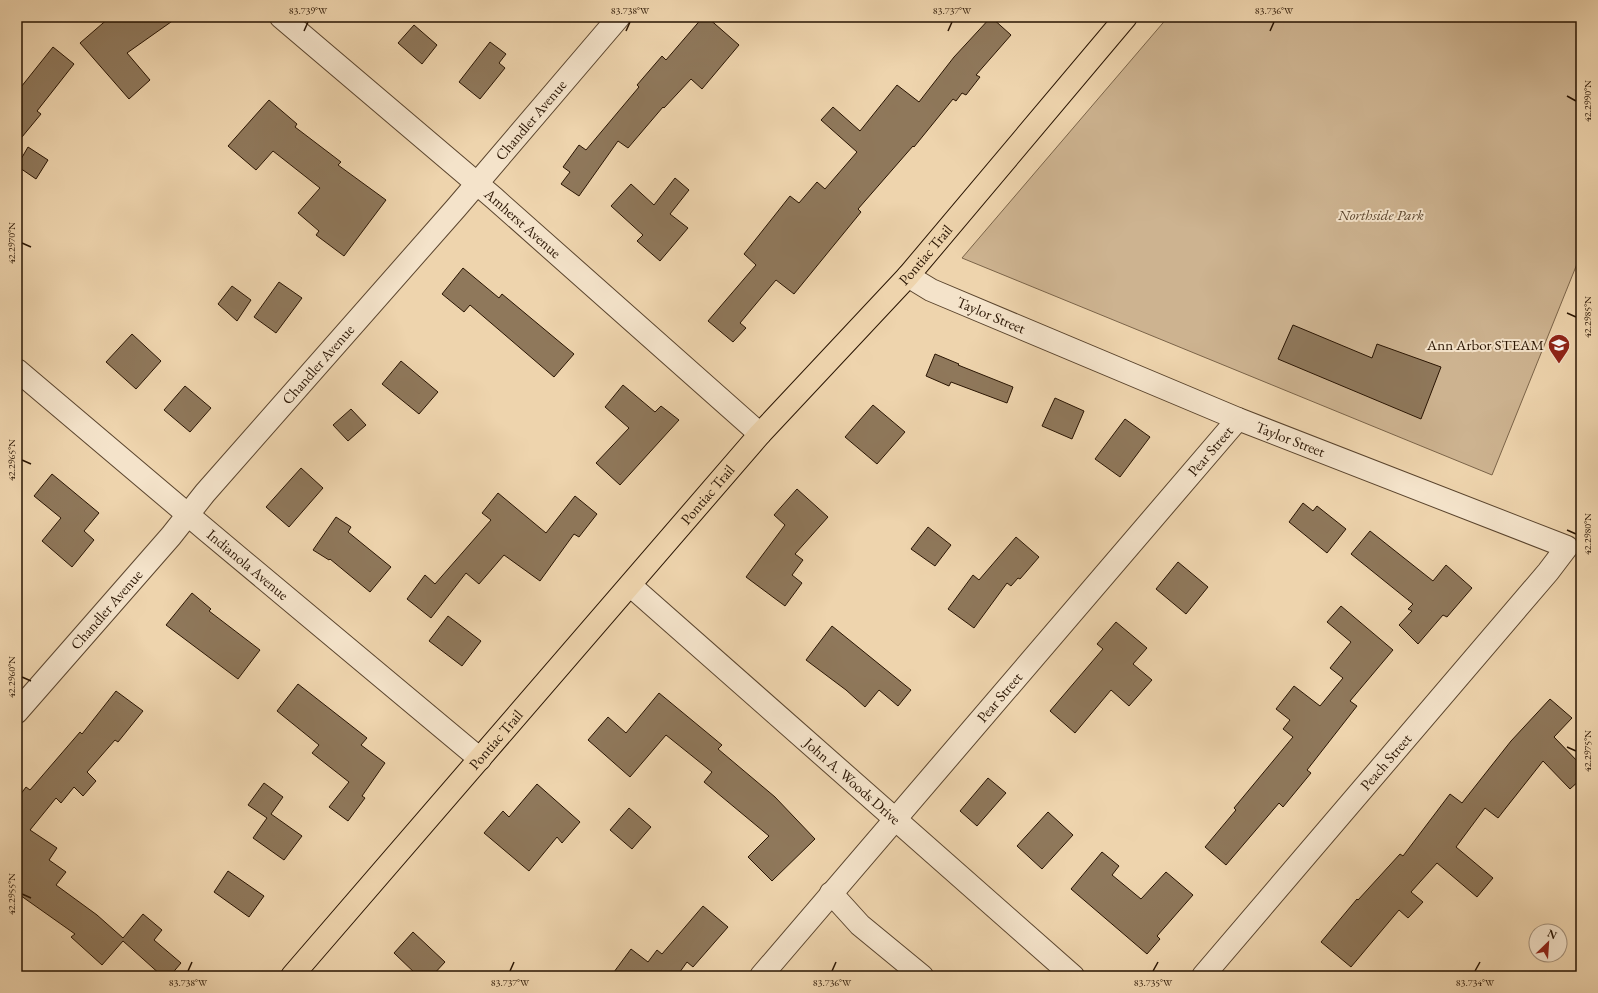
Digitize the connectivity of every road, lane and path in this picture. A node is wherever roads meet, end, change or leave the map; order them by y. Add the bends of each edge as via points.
1 (281, 17) edge
2 (619, 17) edge
3 (1126, 17) edge
4 (477, 183) junction
5 (908, 276) junction
6 (17, 370) edge
7 (1238, 419) junction
8 (760, 434) junction
9 (187, 515) junction
10 (1567, 547) joint
11 (631, 586) junction
12 (17, 712) edge
13 (480, 759) junction
14 (894, 819) junction
15 (831, 893) junction
16 (292, 976) edge
17 (761, 976) edge
18 (922, 976) edge
19 (1074, 976) edge
20 (1203, 976) edge

1 - 4 street, Amherst Avenue
2 - 4 street, Chandler Avenue
3 - 5 main road, Pontiac Trail
4 - 8 street, Amherst Avenue
4 - 9 street, Chandler Avenue
5 - 7 street, Taylor Street via 931,290
5 - 8 main road, Pontiac Trail
6 - 9 street, Indianola Avenue
7 - 10 street, Taylor Street
7 - 14 street, Pear Street
8 - 11 main road, Pontiac Trail
9 - 12 street, Chandler Avenue
9 - 13 street, Indianola Avenue
10 - 20 street, Peach Street
11 - 13 main road, Pontiac Trail
11 - 14 street, John A. Woods Drive
13 - 16 main road, Pontiac Trail
14 - 15 street, Pear Street
14 - 19 street, John A. Woods Drive
15 - 17 street, Pear Street
15 - 18 street via 860,925

